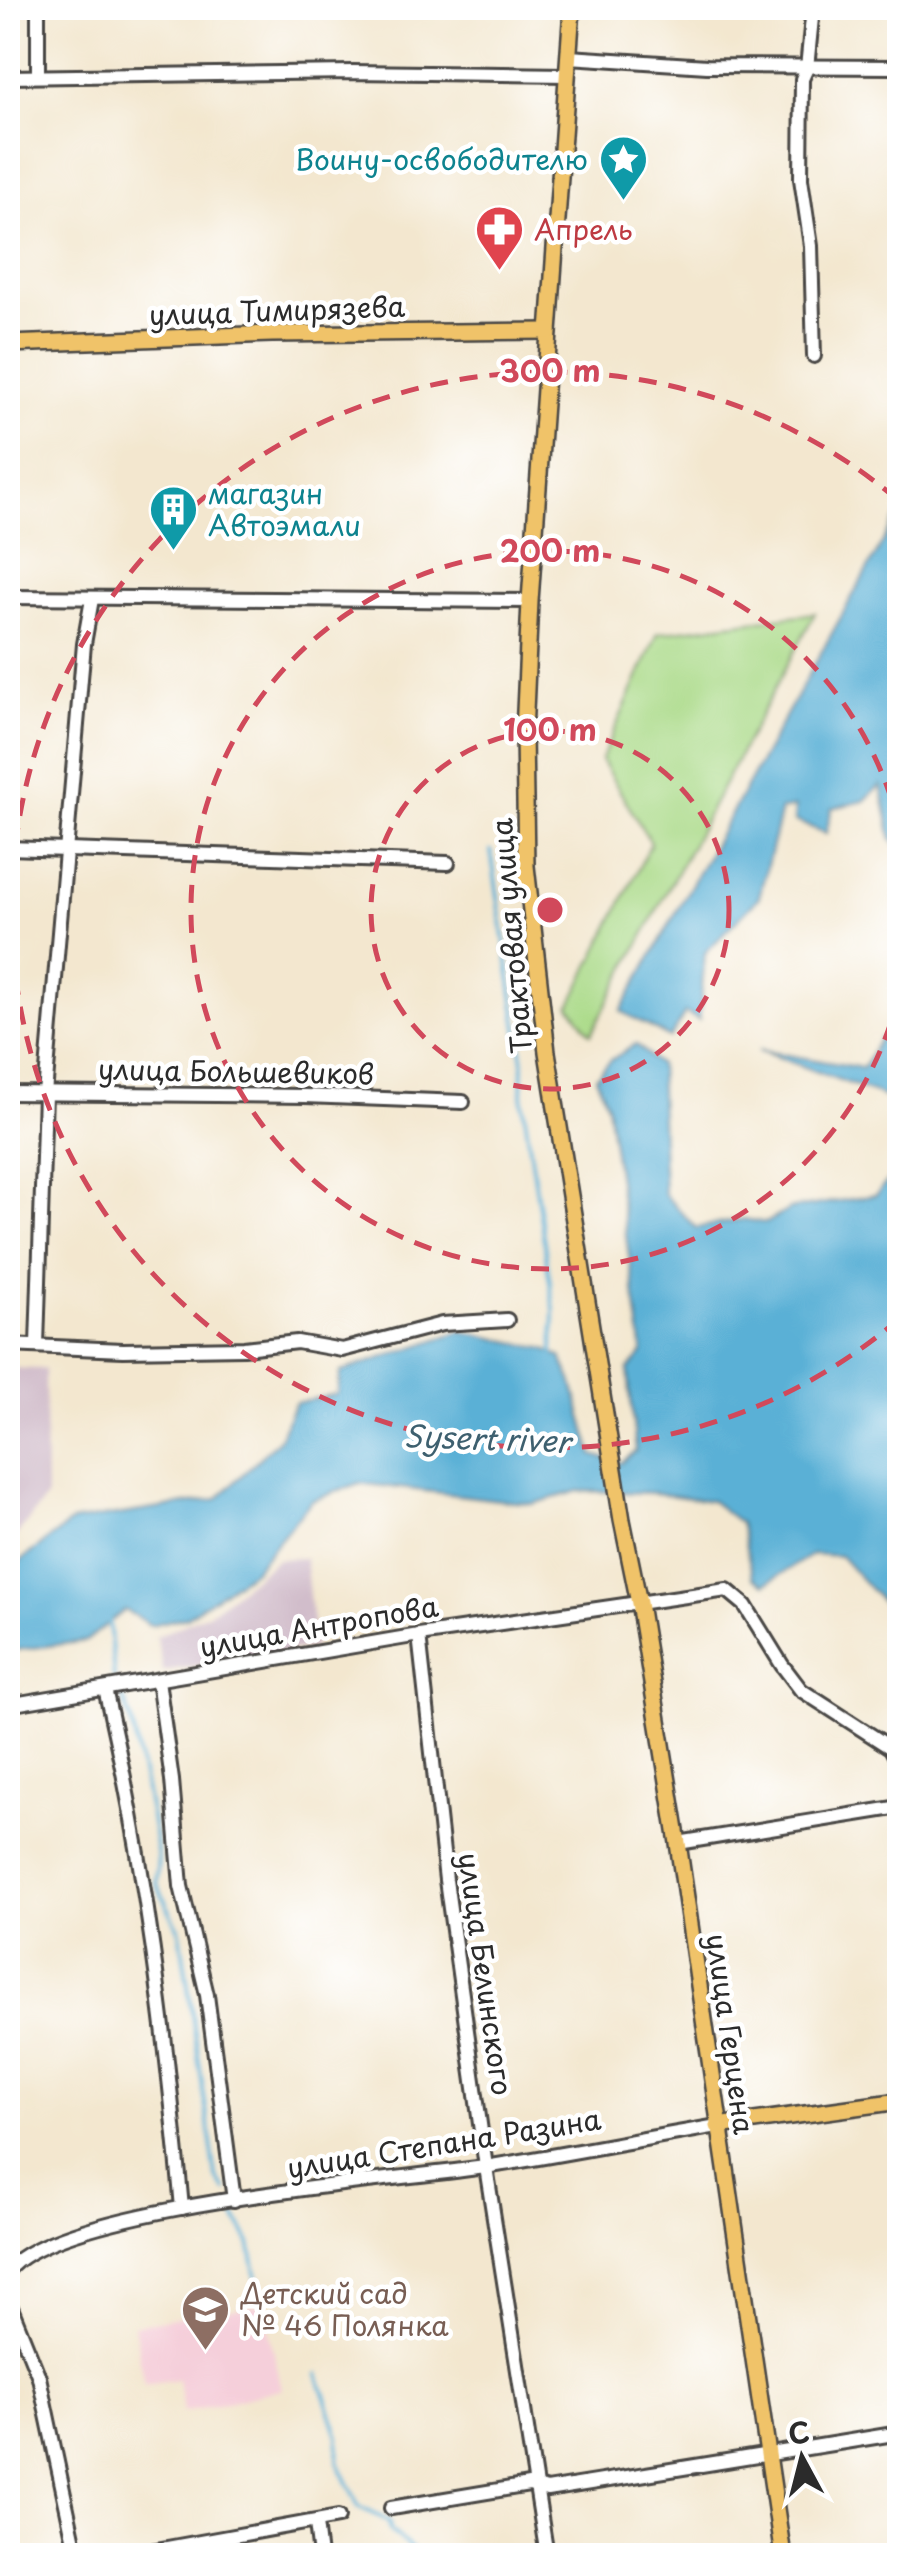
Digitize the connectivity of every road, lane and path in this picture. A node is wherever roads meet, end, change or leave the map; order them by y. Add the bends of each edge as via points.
1 (38, 8) edge
2 (572, 8) edge
3 (813, 8) edge
4 (568, 57) junction
5 (807, 68) junction
6 (900, 68) edge
7 (567, 74) junction
8 (38, 76) junction
9 (8, 77) edge
10 (549, 331) junction
11 (8, 344) edge
12 (814, 356) dead end
13 (8, 597) edge
14 (92, 599) junction
15 (530, 601) junction
16 (8, 848) edge
17 (66, 851) junction
18 (448, 863) dead end
19 (8, 1094) edge
20 (45, 1094) junction
21 (463, 1102) dead end
22 (506, 1320) dead end
23 (8, 1345) edge
24 (36, 1345) junction
25 (622, 1520) joint
26 (639, 1603) junction
27 (419, 1635) junction
28 (158, 1680) junction
29 (105, 1689) junction
30 (8, 1705) edge
31 (900, 1765) edge
32 (900, 1806) edge
33 (678, 1844) junction
34 (900, 2101) edge
35 (718, 2126) junction
36 (486, 2167) junction
37 (234, 2200) junction
38 (182, 2208) junction
39 (8, 2270) edge
40 (8, 2300) edge
41 (900, 2433) edge
42 (767, 2452) junction
43 (537, 2489) junction
44 (391, 2508) dead end
45 (338, 2517) dead end
46 (316, 2523) junction
47 (77, 2556) edge
48 (123, 2556) edge
49 (320, 2556) edge
50 (547, 2556) edge
51 (783, 2556) edge

1 - 8 street
2 - 4 main road, Трактовая улица
3 - 5 street
4 - 5 street
4 - 7 main road, Трактовая улица
5 - 6 street
5 - 12 street via 801,179 811,246
7 - 8 street
7 - 10 main road, Трактовая улица
8 - 9 street
10 - 11 main road, улица Тимирязева
10 - 15 main road, Трактовая улица
13 - 14 street
14 - 15 street
14 - 17 street
15 - 25 main road, Трактовая улица via 526,866 547,1052
16 - 17 street
17 - 18 street
17 - 20 street
19 - 20 street, улица Большевиков
20 - 21 street, улица Большевиков
20 - 24 street
22 - 24 street via 442,1324 342,1350 298,1342 123,1350
23 - 24 street
25 - 26 main road, улица Герцена
26 - 27 street, улица Антропова
26 - 31 street, улица Антропова via 727,1590 746,1604 801,1690 891,1748
26 - 33 main road, улица Герцена
27 - 28 street, улица Антропова
27 - 36 street, улица Белинского
28 - 29 street, улица Антропова
28 - 37 street via 181,1886 207,1995
29 - 30 street, улица Антропова
29 - 38 street via 143,1881
32 - 33 street
33 - 35 main road, улица Герцена
34 - 35 main road, улица Степана Разина
35 - 36 street, улица Степана Разина
35 - 42 main road, улица Герцена
36 - 37 street, улица Степана Разина
36 - 43 street, улица Белинского
37 - 38 street, улица Степана Разина
38 - 39 street, улица Степана Разина via 54,2241
40 - 47 street via 39,2377
41 - 42 street
42 - 43 street
42 - 51 main road, улица Герцена
43 - 44 street via 529,2484
43 - 50 street, улица Белинского
45 - 46 street
46 - 48 street
46 - 49 street

